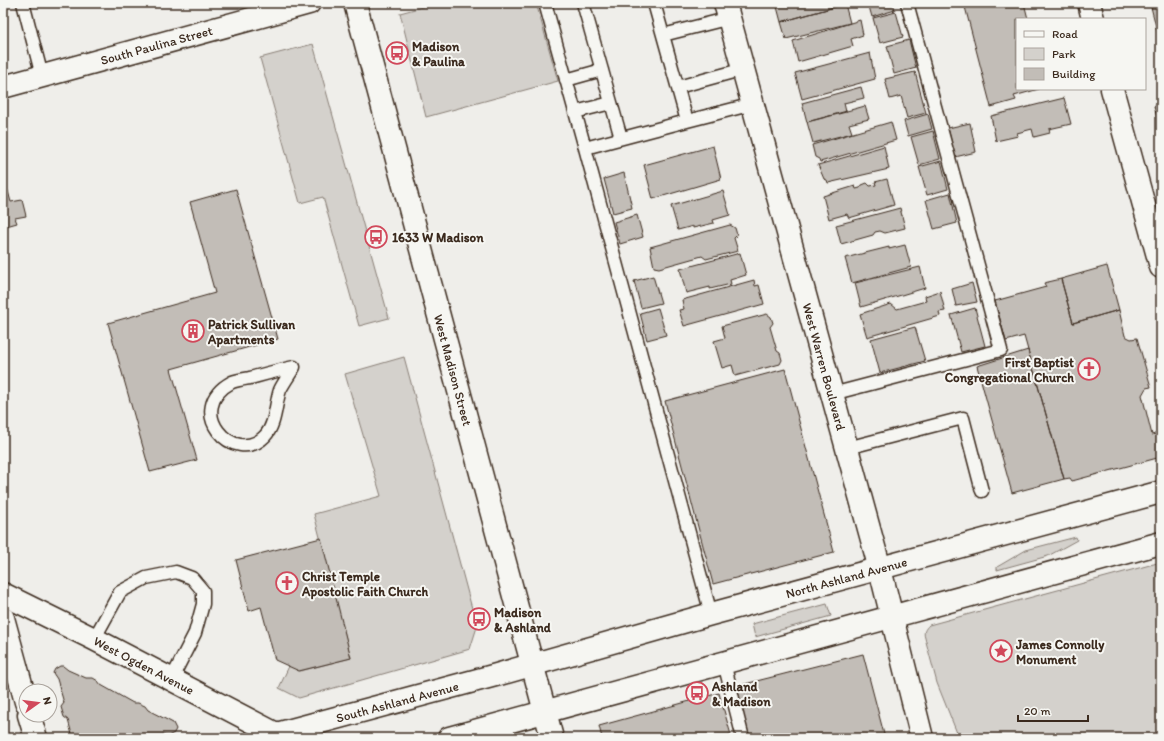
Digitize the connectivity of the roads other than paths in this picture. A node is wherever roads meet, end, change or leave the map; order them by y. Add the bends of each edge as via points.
1 (23, 3) edge
2 (309, 3) edge
3 (355, 3) edge
4 (545, 3) edge
5 (583, 3) edge
6 (654, 3) edge
7 (907, 3) edge
8 (1089, 3) edge
9 (728, 10) edge
10 (1093, 18) edge
11 (663, 35) junction
12 (602, 70) junction
13 (744, 70) junction
14 (42, 76) junction
15 (566, 80) junction
16 (3, 87) edge
17 (678, 87) junction
18 (1112, 90) edge
19 (611, 103) junction
20 (753, 104) junction
21 (575, 112) junction
22 (687, 121) junction
23 (621, 138) junction
24 (585, 148) junction
25 (1161, 267) edge
26 (294, 366) joint
27 (832, 394) junction
28 (847, 448) junction
29 (982, 491) dead end
30 (1161, 492) edge
31 (1161, 543) edge
32 (880, 569) junction
33 (3, 594) edge
34 (711, 614) junction
35 (891, 617) junction
36 (3, 618) edge
37 (94, 640) junction
38 (724, 662) junction
39 (533, 663) junction
40 (171, 680) junction
41 (21, 683) edge
42 (545, 712) junction
43 (31, 723) edge
44 (922, 736) edge
45 (274, 737) edge
46 (36, 738) edge
47 (449, 738) edge
48 (552, 738) edge
49 (743, 738) edge

1 - 14 lane
2 - 14 main road, South Paulina Street
3 - 39 main road, West Madison Street
4 - 15 lane
5 - 12 lane
6 - 11 lane
7 - 27 lane via 1001,350
8 - 10 main road
9 - 11 lane
9 - 13 main road, West Warren Boulevard
11 - 17 lane
12 - 15 lane
12 - 19 lane
13 - 17 lane
13 - 20 main road, West Warren Boulevard
14 - 16 main road, South Paulina Street
15 - 21 lane
17 - 22 lane
18 - 25 main road
19 - 21 lane
19 - 23 lane
20 - 22 lane
20 - 27 main road, West Warren Boulevard
21 - 24 lane
22 - 23 lane
23 - 24 lane
24 - 34 lane
26 - 26 lane via 232,382 217,393 211,407 212,421 219,434 229,442 240,445 253,443 264,437 271,428 281,388
27 - 28 main road, West Warren Boulevard
28 - 29 lane via 963,418
28 - 32 main road, West Warren Boulevard
30 - 32 main road, North Ashland Avenue
31 - 35 main road
32 - 34 main road, North Ashland Avenue
32 - 35 main road, West Warren Boulevard
33 - 37 main road, West Ogden Avenue
34 - 39 main road, North Ashland Avenue
35 - 38 main road
35 - 44 main road, West Warren Boulevard
36 - 41 main road
37 - 40 main road, West Ogden Avenue
37 - 40 lane via 120,592 146,578 176,572 192,578 203,591 203,604 195,633
38 - 42 main road
38 - 49 lane
39 - 42 main road, West Madison Street
39 - 45 main road, South Ashland Avenue
40 - 45 main road, West Ogden Avenue
42 - 47 main road
42 - 48 main road, West Madison Street
43 - 46 main road

